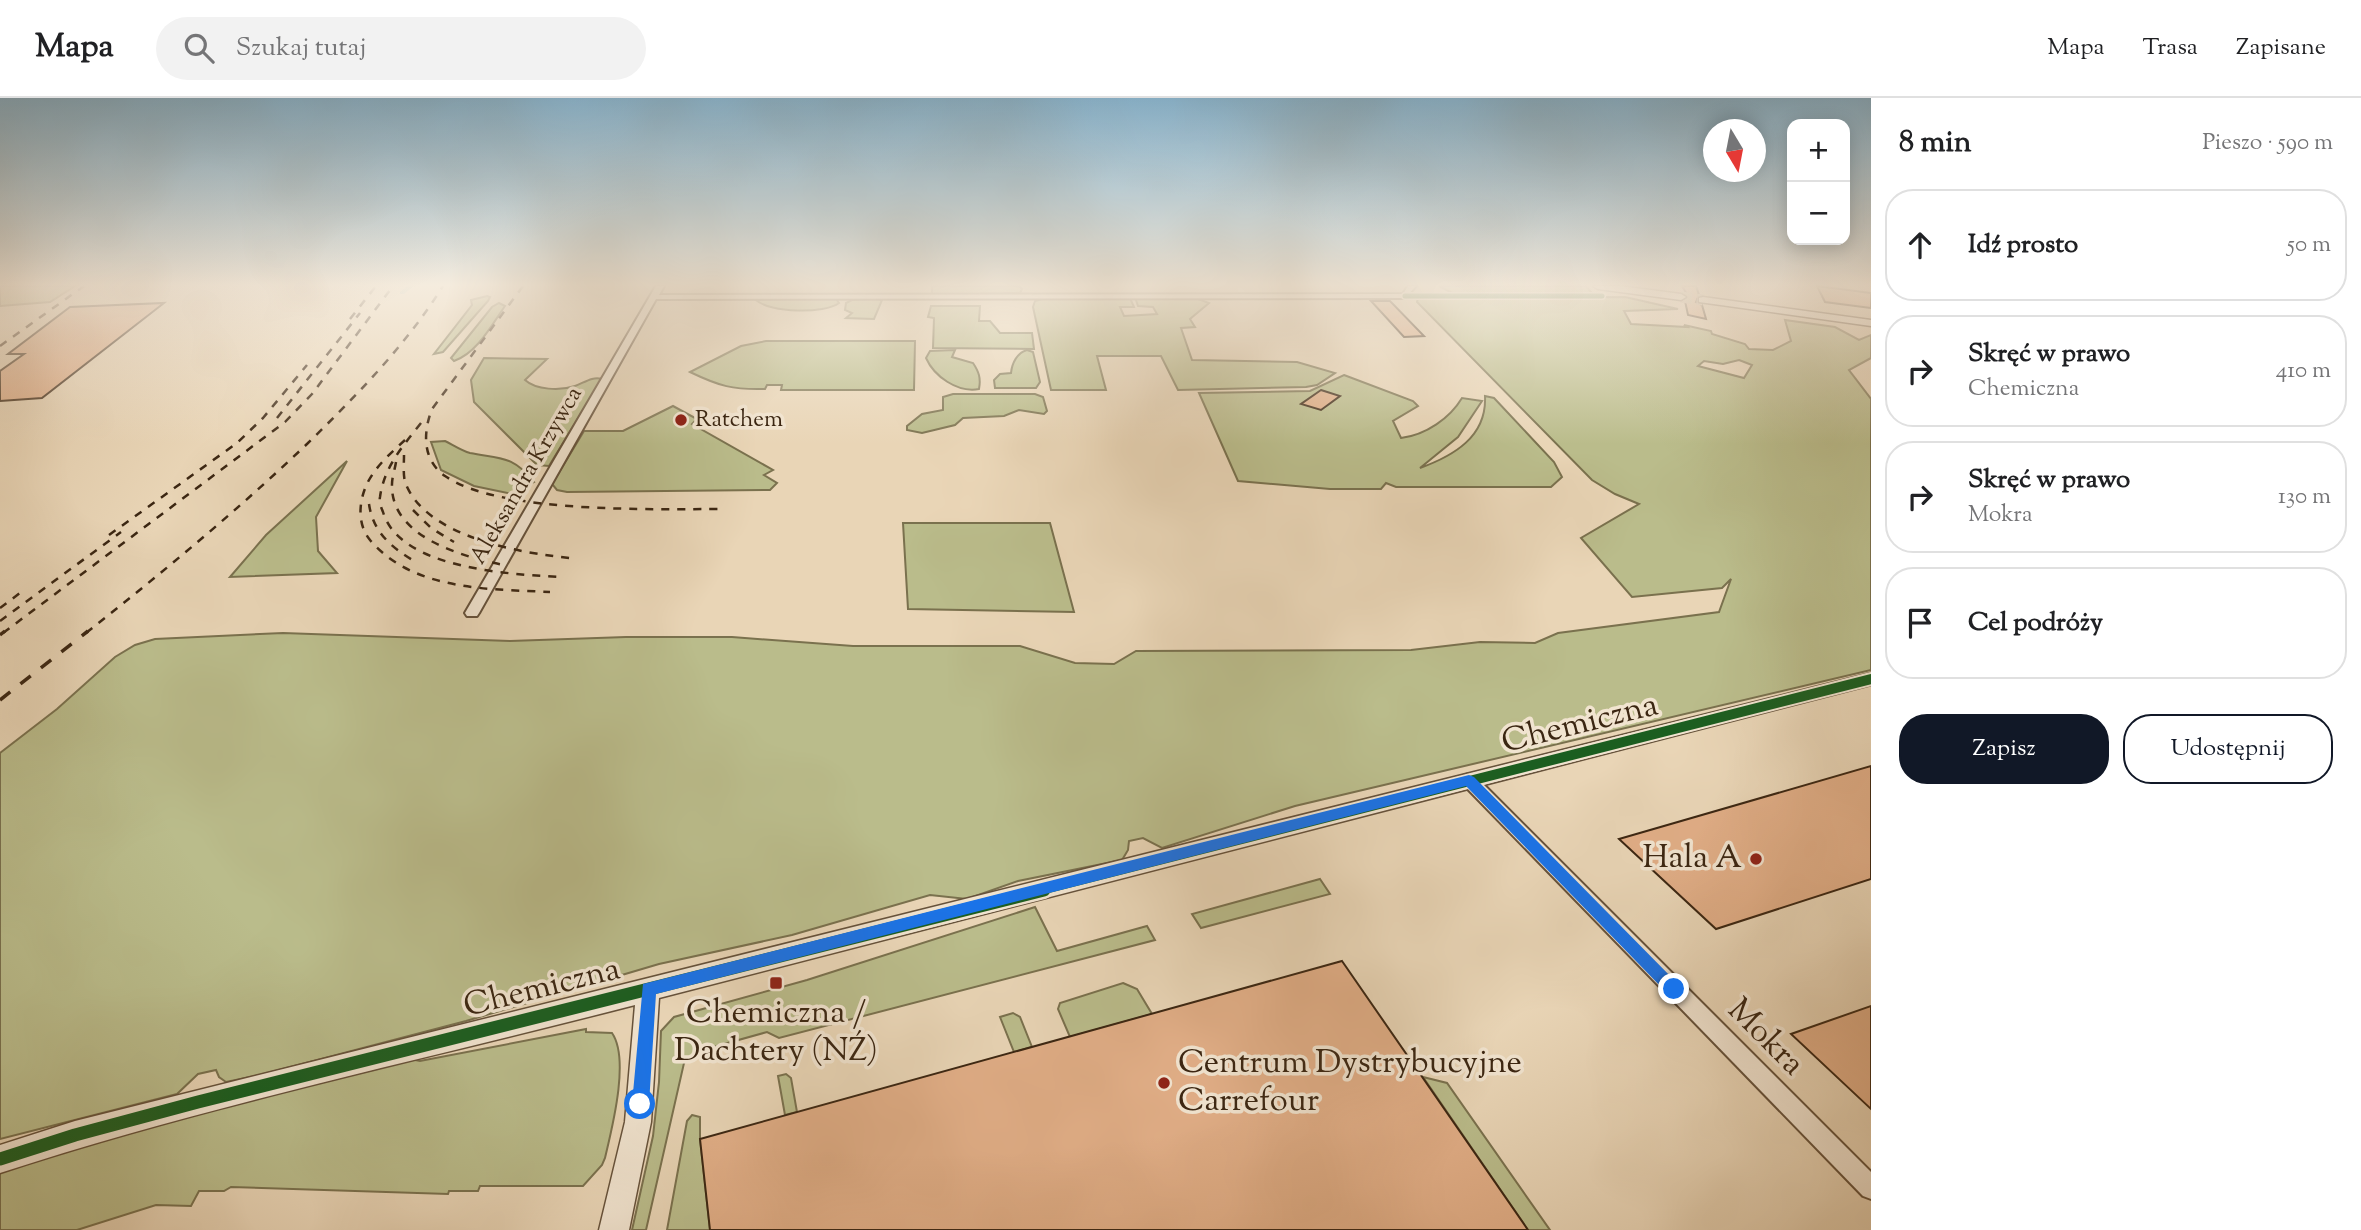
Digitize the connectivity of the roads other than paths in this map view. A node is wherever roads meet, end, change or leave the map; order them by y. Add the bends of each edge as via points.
1 (630, 339) edge
2 (472, 613) dead end
3 (1871, 679) edge
4 (1469, 780) junction
5 (648, 989) junction
6 (0, 1159) edge
7 (1871, 1188) edge
8 (614, 1230) edge

1 - 2 street, Aleksandra Krzywca
3 - 4 street, Chemiczna
4 - 5 street, Chemiczna
4 - 7 street, Mokra
5 - 6 street, Chemiczna via 186,1105
5 - 8 street via 638,1122

